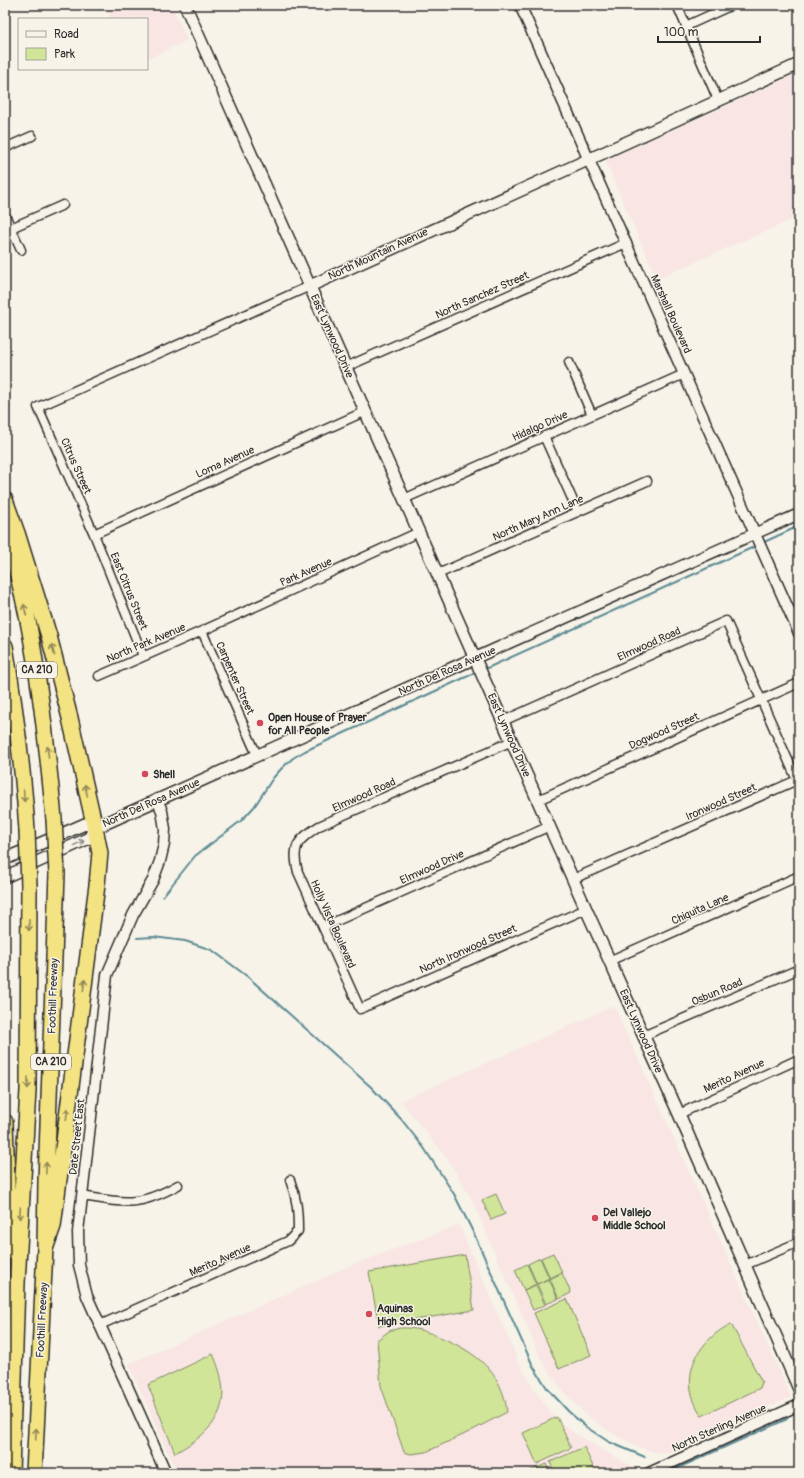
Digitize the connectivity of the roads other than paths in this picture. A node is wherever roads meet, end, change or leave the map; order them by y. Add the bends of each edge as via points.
1 (185, 5) edge
2 (520, 5) edge
3 (677, 5) edge
4 (732, 5) edge
5 (686, 26) junction
6 (799, 64) edge
7 (718, 100) junction
8 (32, 136) dead end
9 (5, 148) edge
10 (589, 159) junction
11 (63, 205) dead end
12 (5, 215) edge
13 (11, 228) junction
14 (626, 243) junction
15 (21, 250) dead end
16 (310, 286) junction
17 (569, 362) dead end
18 (346, 367) junction
19 (684, 374) junction
20 (38, 407) joint
21 (366, 411) junction
22 (592, 415) junction
23 (544, 436) junction
24 (647, 481) dead end
25 (404, 498) junction
26 (5, 500) edge
27 (578, 512) junction
28 (799, 514) edge
29 (5, 523) edge
30 (419, 532) junction
31 (94, 534) junction
32 (758, 541) junction
33 (438, 574) junction
34 (202, 631) junction
35 (799, 633) edge
36 (5, 646) edge
37 (143, 656) junction
38 (479, 666) junction
39 (99, 676) dead end
40 (799, 683) edge
41 (761, 700) junction
42 (503, 721) junction
43 (512, 741) junction
44 (257, 755) junction
45 (157, 799) junction
46 (538, 800) junction
47 (550, 826) junction
48 (95, 828) junction
49 (296, 847) joint
50 (5, 859) edge
51 (799, 876) edge
52 (5, 877) edge
53 (573, 879) junction
54 (586, 909) junction
55 (323, 927) junction
56 (609, 961) junction
57 (799, 969) edge
58 (360, 1009) joint
59 (643, 1036) junction
60 (799, 1059) edge
61 (679, 1114) junction
62 (5, 1122) edge
63 (290, 1180) dead end
64 (178, 1185) dead end
65 (82, 1196) junction
66 (799, 1242) edge
67 (45, 1249) junction
68 (745, 1265) junction
69 (17, 1282) junction
70 (100, 1326) junction
71 (799, 1389) edge
72 (799, 1405) edge
73 (11, 1473) edge
74 (34, 1473) edge
75 (166, 1473) edge
76 (649, 1473) edge

1 - 16 main road, East Lynwood Drive
2 - 10 street, Marshall Boulevard
3 - 5 street
4 - 5 street
5 - 7 street
6 - 7 main road, North Mountain Avenue
7 - 10 main road, North Mountain Avenue
8 - 9 street
10 - 14 street, Marshall Boulevard
10 - 16 main road, North Mountain Avenue
11 - 13 street
12 - 13 street
13 - 15 street
14 - 18 street, North Sanchez Street
14 - 19 street, Marshall Boulevard
16 - 18 main road, East Lynwood Drive
16 - 20 street, North Mountain Avenue
17 - 22 street
18 - 21 main road, East Lynwood Drive
19 - 22 street, Hidalgo Drive
19 - 32 street, Marshall Boulevard
20 - 31 street, Citrus Street
21 - 25 main road, East Lynwood Drive
21 - 31 street, Loma Avenue
22 - 23 street, Hidalgo Drive
23 - 25 street, Hidalgo Drive
23 - 27 street
24 - 27 street, North Mary Ann Lane
25 - 30 main road, East Lynwood Drive
48 -> 26 highway via 49,636
27 - 33 street, North Mary Ann Lane
28 - 32 street, North Del Rosa Avenue
67 -> 29 highway, Foothill Freeway / CA 210, bridge via 57,874 54,819 39,683 29,625
30 - 33 main road, East Lynwood Drive
30 - 34 street, Park Avenue
31 - 37 street, East Citrus Street
32 - 35 street, Marshall Boulevard
32 - 38 street, North Del Rosa Avenue
33 - 38 main road, East Lynwood Drive
34 - 37 street, North Park Avenue
34 - 44 street, Carpenter Street
36 -> 69 highway, CA 210, bridge via 23,770 29,886 28,1090
37 - 39 street, North Park Avenue
38 - 42 main road, East Lynwood Drive
38 - 44 main road, North Del Rosa Avenue
40 - 41 street, Dogwood Street
41 - 42 street, Elmwood Road via 726,621
41 - 46 street, Dogwood Street
41 - 53 street, Ironwood Street via 797,780
42 - 43 main road, East Lynwood Drive
43 - 46 main road, East Lynwood Drive
43 - 49 street, Elmwood Road via 320,826 300,840
44 - 45 main road, North Del Rosa Avenue
45 - 48 main road, North Del Rosa Avenue
45 - 65 street, Date Street East via 165,829 160,861 153,880 132,915 107,975
46 - 47 main road, East Lynwood Drive
47 - 53 main road, East Lynwood Drive
47 - 55 street, Elmwood Drive
48 - 50 main road, North Del Rosa Avenue via 85,824
52 -> 48 main road, North Del Rosa Avenue via 89,838
67 -> 48 highway via 53,1226 97,885 100,853
49 - 55 street, Holly Vista Boulevard via 294,859 298,872
51 - 56 street, Chiquita Lane
53 - 54 main road, East Lynwood Drive
54 - 56 main road, East Lynwood Drive
54 - 58 street, North Ironwood Street
55 - 58 street, Holly Vista Boulevard
56 - 59 main road, East Lynwood Drive
57 - 59 street, Osbun Road
59 - 61 main road, East Lynwood Drive
60 - 61 street, Merito Avenue
61 - 68 main road, East Lynwood Drive
62 - 69 highway via 9,1244
63 - 70 street, Merito Avenue via 298,1210 298,1231 288,1241
64 - 65 street via 162,1194 134,1202 123,1203
65 - 70 street, Date Street East via 78,1232 79,1265 87,1296
66 - 68 street
74 -> 67 highway, Foothill Freeway / CA 210
68 - 71 main road, East Lynwood Drive
69 - 73 highway, CA 210
70 - 75 street, Date Street East
72 - 76 street, North Sterling Avenue

